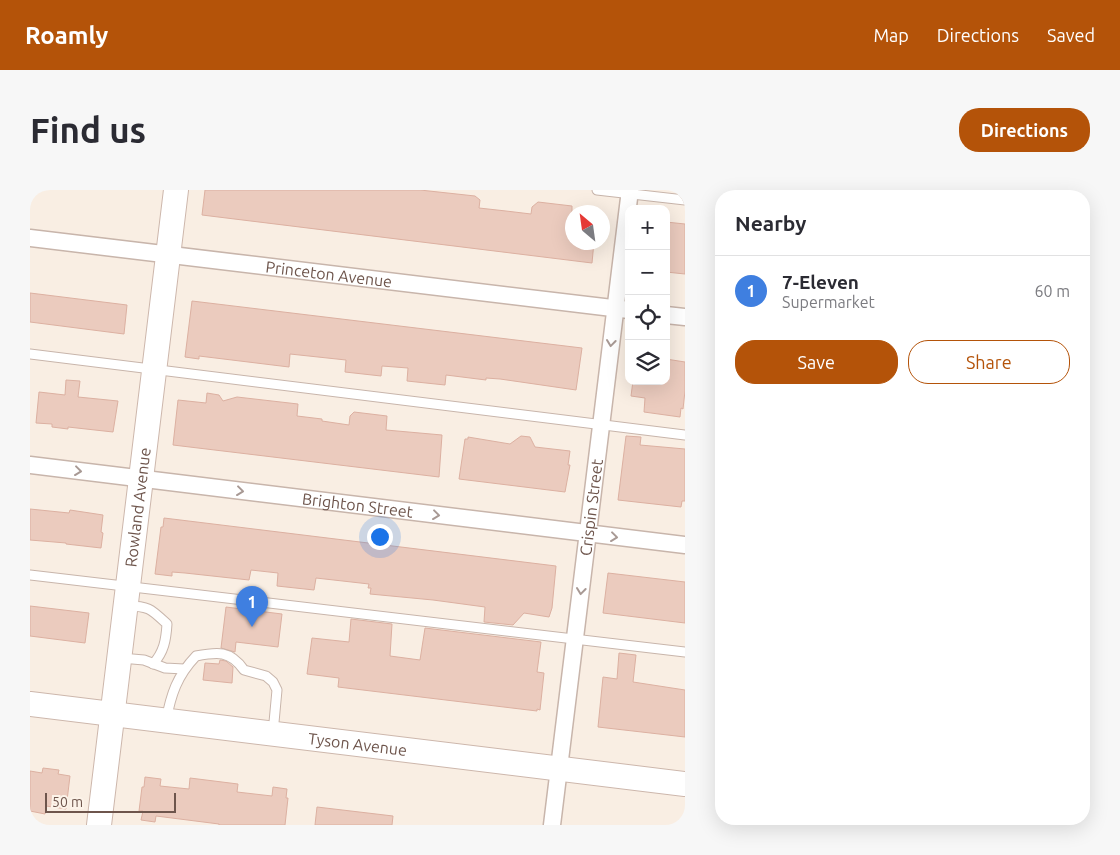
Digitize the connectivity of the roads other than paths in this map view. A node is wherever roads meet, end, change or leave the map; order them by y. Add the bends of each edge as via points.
1 (176, 190) edge
2 (597, 190) edge
3 (629, 192) edge
4 (685, 200) edge
5 (30, 238) edge
6 (168, 254) junction
7 (622, 310) edge
8 (670, 315) edge
9 (685, 317) edge
10 (30, 354) edge
11 (154, 369) junction
12 (601, 424) junction
13 (685, 435) edge
14 (30, 465) edge
15 (141, 479) junction
16 (588, 534) junction
17 (685, 546) edge
18 (30, 575) edge
19 (126, 596) junction
20 (575, 639) junction
21 (685, 652) edge
22 (119, 658) junction
23 (153, 664) junction
24 (184, 668) junction
25 (30, 704) edge
26 (112, 714) junction
27 (166, 721) junction
28 (273, 734) junction
29 (559, 769) junction
30 (685, 784) edge
31 (99, 825) edge
32 (552, 825) edge

1 - 6 street, Rowland Avenue
2 - 3 lane
3 - 4 lane
3 - 7 street, Crispin Street
5 - 6 street, Princeton Avenue
6 - 7 street, Princeton Avenue
6 - 11 street, Rowland Avenue
7 -> 12 street, Crispin Street
8 - 9 street
10 - 11 lane
11 - 12 lane
11 - 15 street, Rowland Avenue
12 - 13 lane
12 - 16 street, Crispin Street
14 -> 15 street, Brighton Street
15 -> 16 street, Brighton Street
15 - 19 street, Rowland Avenue
16 -> 17 street, Brighton Street
16 -> 20 street, Crispin Street
18 - 19 lane
19 - 20 lane
19 - 22 street, Rowland Avenue
19 - 23 lane via 152,610 167,624 164,647
20 - 21 lane
20 - 29 street, Crispin Street
22 - 23 lane
22 - 26 street, Rowland Avenue
23 - 24 lane
24 - 27 lane
24 - 28 lane via 196,656 222,653 238,661 244,670 266,676 277,690
25 - 26 street, Tyson Avenue
26 - 27 street, Tyson Avenue
26 - 31 street, Rowland Avenue
27 - 28 street, Tyson Avenue
28 - 29 street, Tyson Avenue
29 - 30 street, Tyson Avenue
29 - 32 street, Crispin Street

